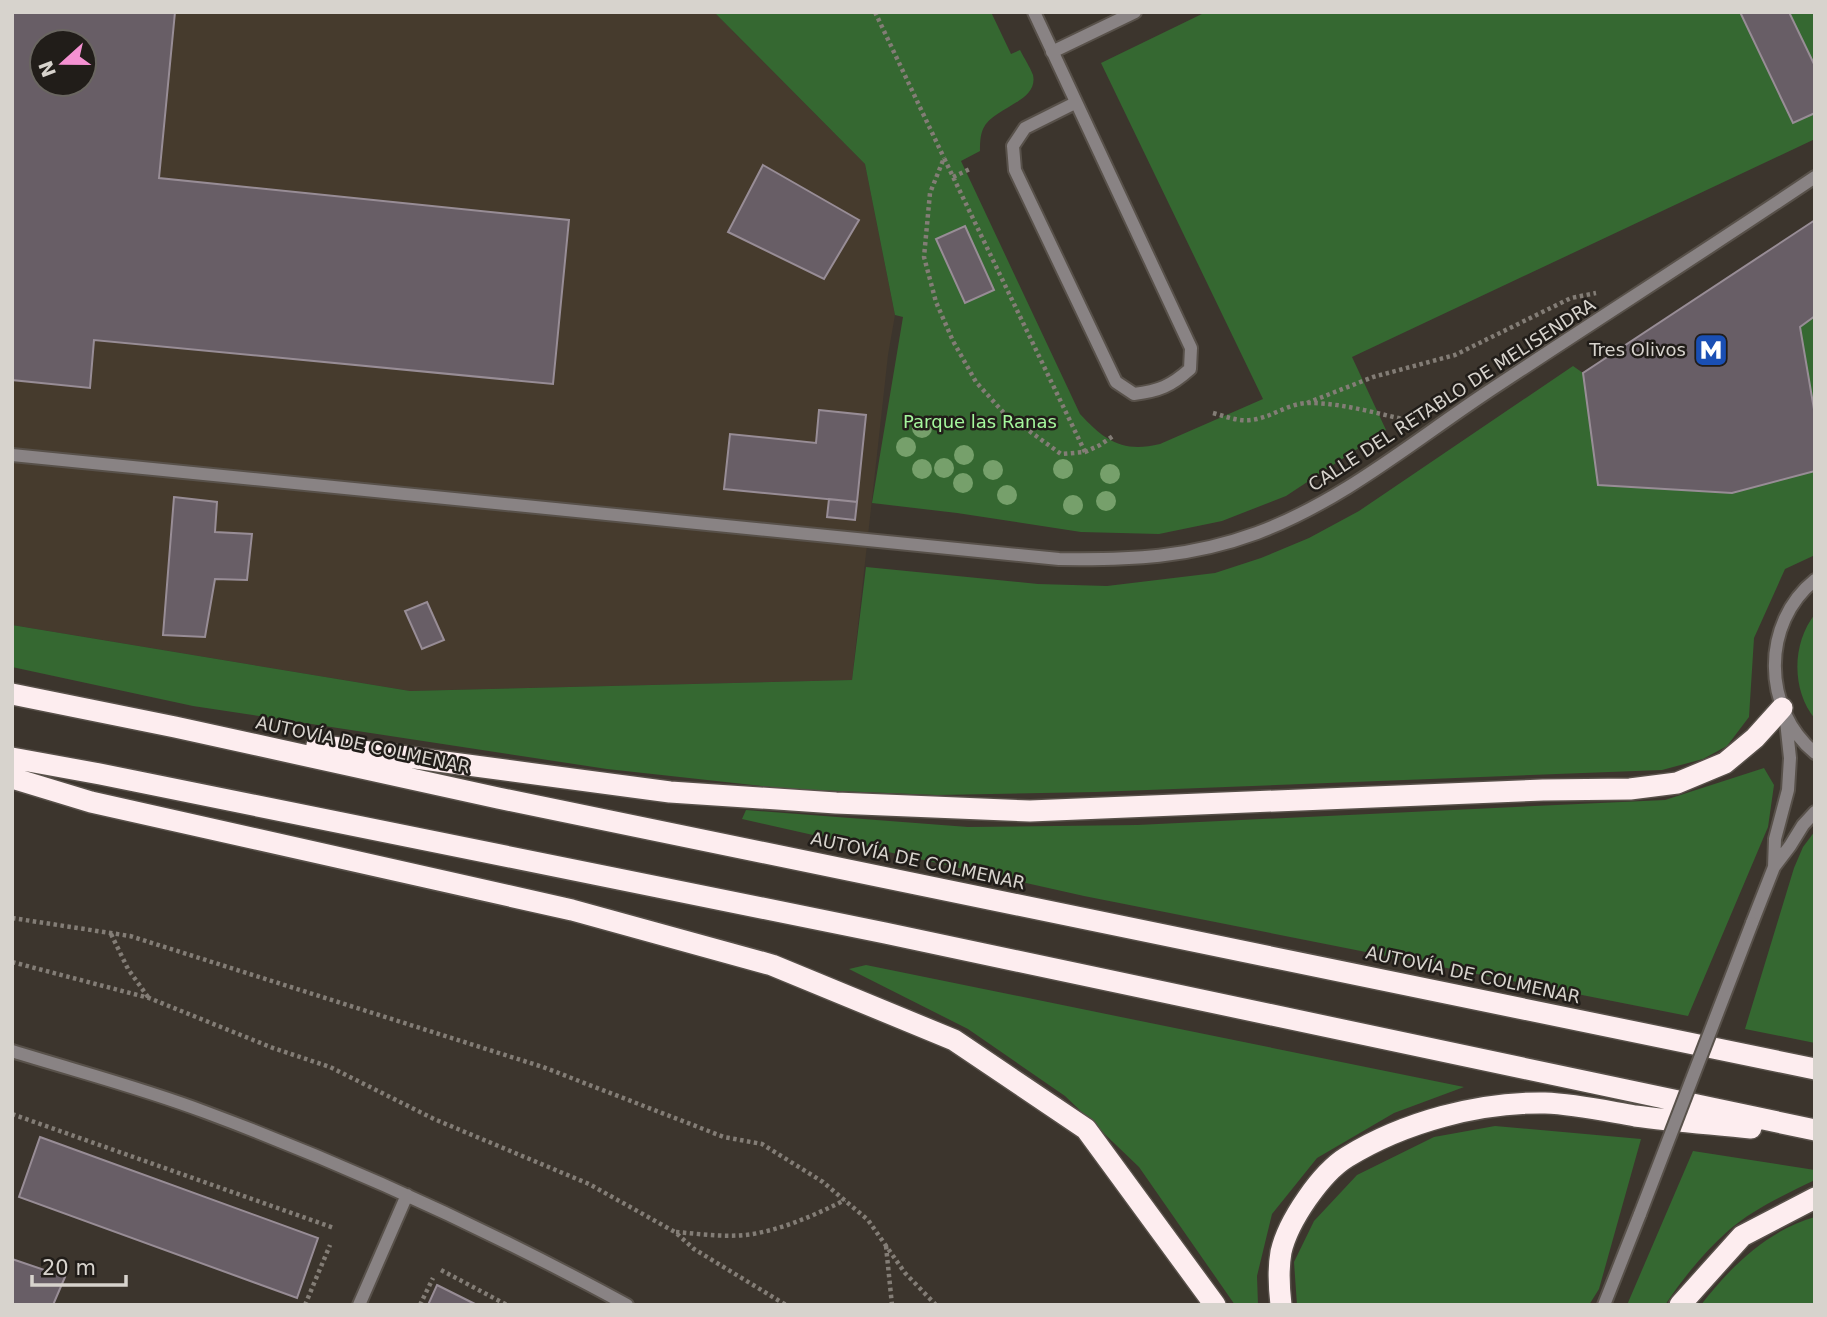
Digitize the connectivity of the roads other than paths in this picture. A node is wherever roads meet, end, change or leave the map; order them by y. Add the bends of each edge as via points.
1 (1034, 12) edge
2 (1135, 12) edge
3 (1052, 52) junction
4 (1075, 103) junction
5 (1815, 177) edge
6 (12, 455) edge
7 (1815, 580) edge
8 (12, 694) edge
9 (1784, 714) junction
10 (176, 727) junction
11 (1815, 753) edge
12 (12, 758) edge
13 (12, 778) edge
14 (1815, 813) edge
15 (1774, 867) junction
16 (12, 1051) edge
17 (1815, 1069) edge
18 (1815, 1132) edge
19 (407, 1195) junction
20 (1815, 1198) edge
21 (359, 1305) edge
22 (627, 1305) edge
23 (1215, 1305) edge
24 (1280, 1305) edge
25 (1604, 1305) edge
26 (1680, 1305) edge

1 - 3 street
2 - 3 street
3 - 4 street
4 - 4 street via 1025,128 1013,146 1015,170 1116,383 1134,394 1157,391 1190,369 1191,348
5 - 6 street, CALLE DEL RETABLO DE MELISENDRA via 1342,491 1257,533 1186,552 1124,560 1059,559
7 - 9 street via 1786,614 1776,645 1774,676
8 - 10 highway, AUTOVÍA DE COLMENAR
9 - 10 highway via 1725,763 1677,783 1630,789 1030,811 670,792
9 - 11 street
9 - 15 street via 1790,758 1788,790 1775,839
10 - 17 highway, AUTOVÍA DE COLMENAR via 498,798
12 - 18 highway via 871,930
13 - 23 highway via 91,802 572,910 772,965 954,1040 1086,1129
14 - 15 street
15 - 25 street, bridge
16 - 19 street via 205,1111
18 - 24 highway via 1547,1103 1459,1111 1390,1135 1345,1158 1318,1185 1296,1216 1282,1251
19 - 21 street
19 - 22 street
20 - 26 highway via 1741,1236

